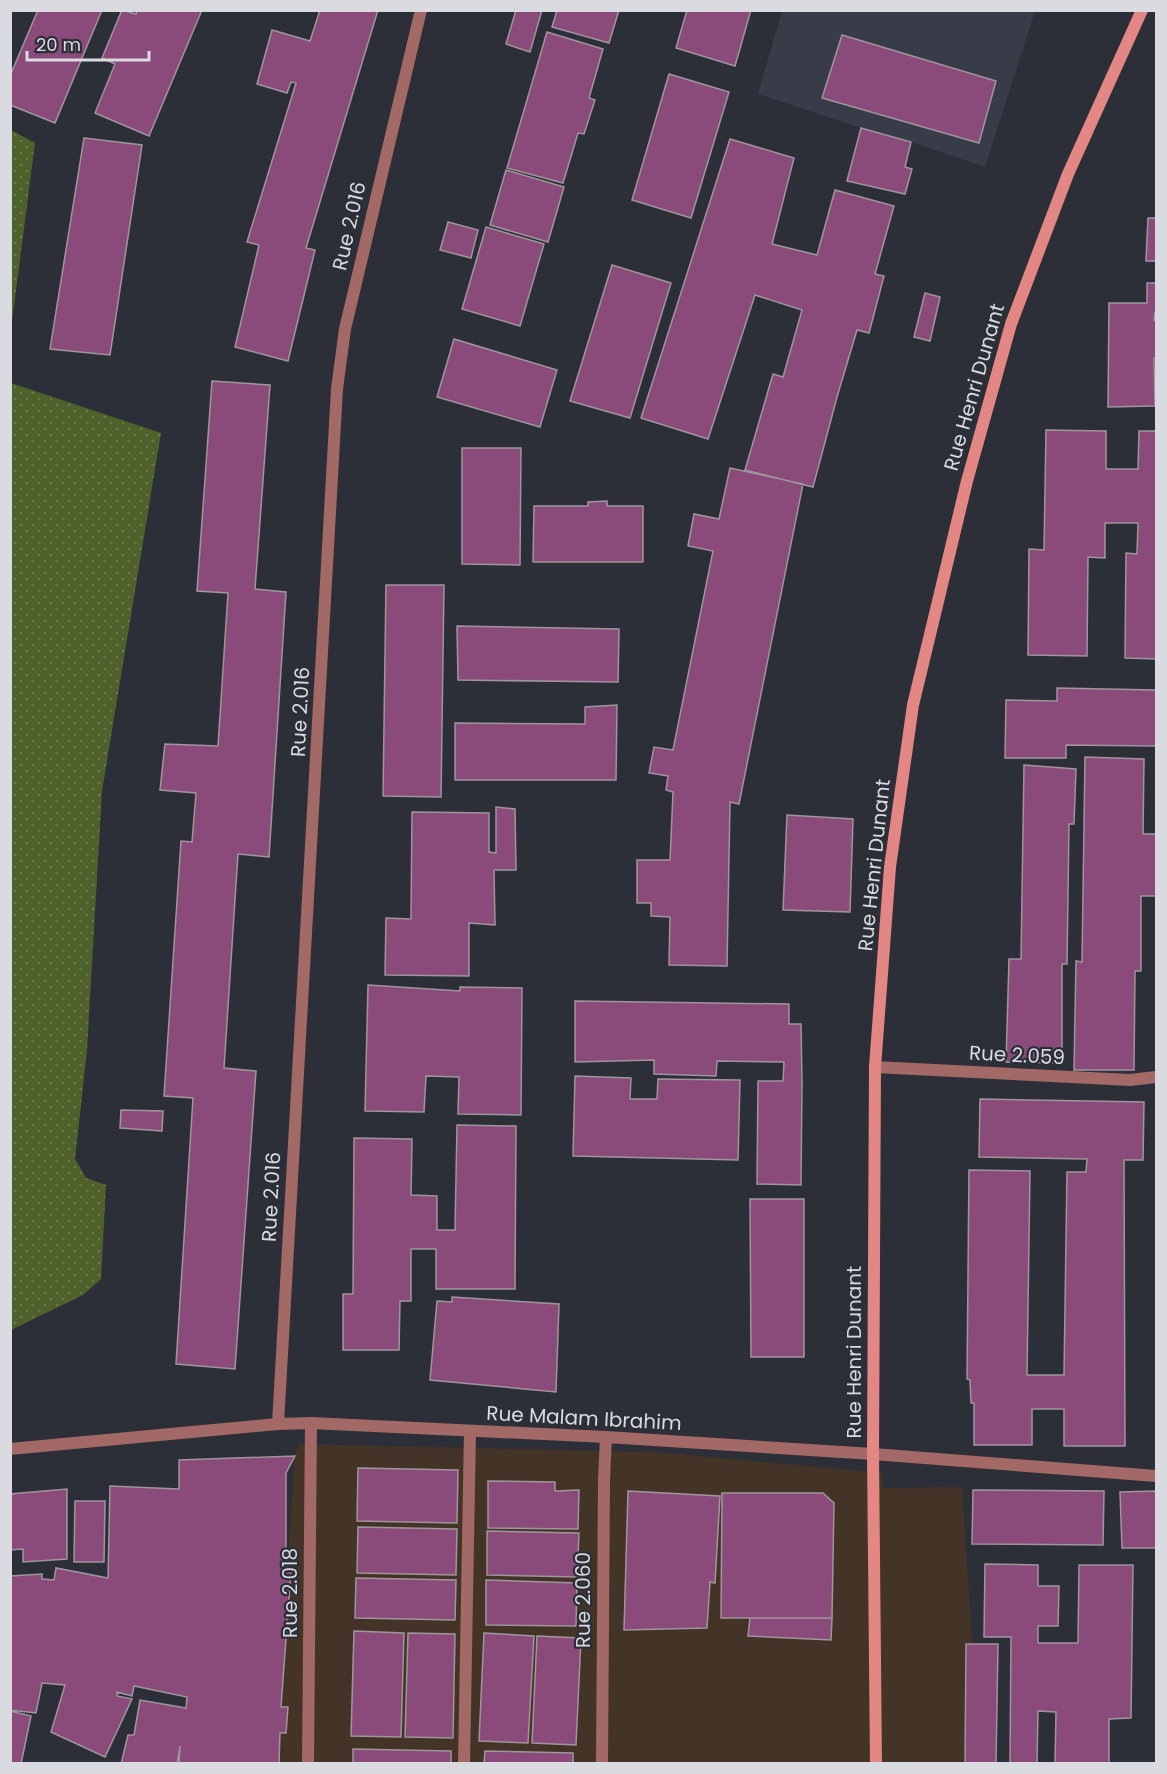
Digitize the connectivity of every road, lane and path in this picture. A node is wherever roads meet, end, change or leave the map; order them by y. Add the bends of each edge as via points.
1 (421, 10) edge
2 (1142, 10) edge
3 (875, 1067) junction
4 (1156, 1077) edge
5 (311, 1423) junction
6 (278, 1424) junction
7 (470, 1431) junction
8 (606, 1437) junction
9 (10, 1449) edge
10 (873, 1454) junction
11 (1156, 1476) edge
12 (308, 1764) edge
13 (464, 1764) edge
14 (602, 1764) edge
15 (876, 1764) edge

1 - 6 street, Rue 2.016 via 345,328 337,389
2 - 3 main road, Rue Henri Dunant via 1068,174 1011,324 967,481 913,705 890,867
3 - 4 street, Rue 2.059 via 1130,1080
3 - 10 main road, Rue Henri Dunant
5 - 6 street, Rue Malam Ibrahim
5 - 7 street, Rue Malam Ibrahim
5 - 12 street, Rue 2.018
6 - 9 street, Rue Malam Ibrahim
7 - 8 street, Rue Malam Ibrahim
7 - 13 street
8 - 10 street, Rue Malam Ibrahim
8 - 14 street, Rue 2.060
10 - 11 street, Rue Malam Ibrahim
10 - 15 main road, Rue Henri Dunant

